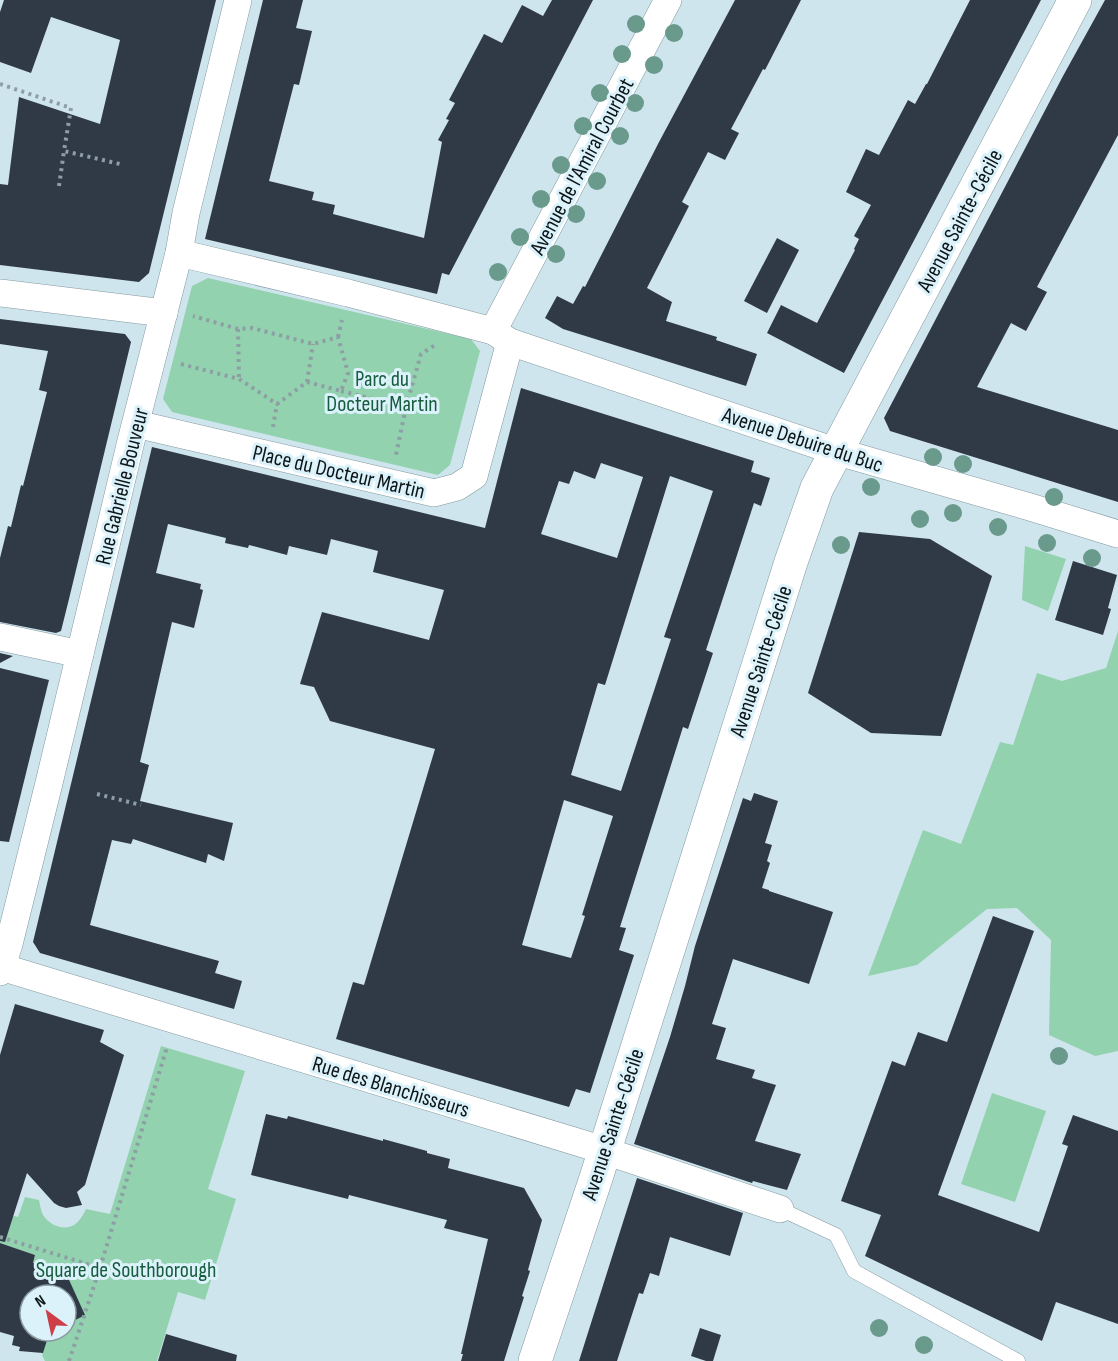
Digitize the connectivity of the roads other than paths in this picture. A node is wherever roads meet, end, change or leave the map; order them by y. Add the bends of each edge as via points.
1 (238, 0) edge
2 (668, 0) edge
3 (1076, 0) edge
4 (179, 253) junction
5 (0, 293) edge
6 (164, 313) junction
7 (491, 332) junction
8 (136, 423) junction
9 (836, 451) junction
10 (1118, 534) edge
11 (0, 636) edge
12 (80, 654) junction
13 (1, 969) edge
14 (603, 1152) junction
15 (780, 1209) joint
16 (535, 1361) edge
17 (1018, 1361) edge

1 - 4 street, Rue Gabrielle Bouveur
2 - 7 street, Avenue de l'Amiral Courbet
3 - 9 street, Avenue Sainte-Cécile
4 - 6 street, Rue Gabrielle Bouveur
4 - 7 street
5 - 6 street
6 - 8 street, Rue Gabrielle Bouveur
7 - 8 street, Place du Docteur Martin via 474,476 457,487 434,493
7 - 9 street, Avenue Debuire du Buc
8 - 12 street, Rue Gabrielle Bouveur
9 - 10 street, Avenue Debuire du Buc
9 - 14 street, Avenue Sainte-Cécile via 817,488 794,553
11 - 12 street
12 - 13 street, Rue Gabrielle Bouveur
13 - 14 street, Rue des Blanchisseurs
14 - 15 street, Rue des Blanchisseurs
14 - 16 street, Avenue Sainte-Cécile
15 - 17 lane via 836,1235 854,1271

